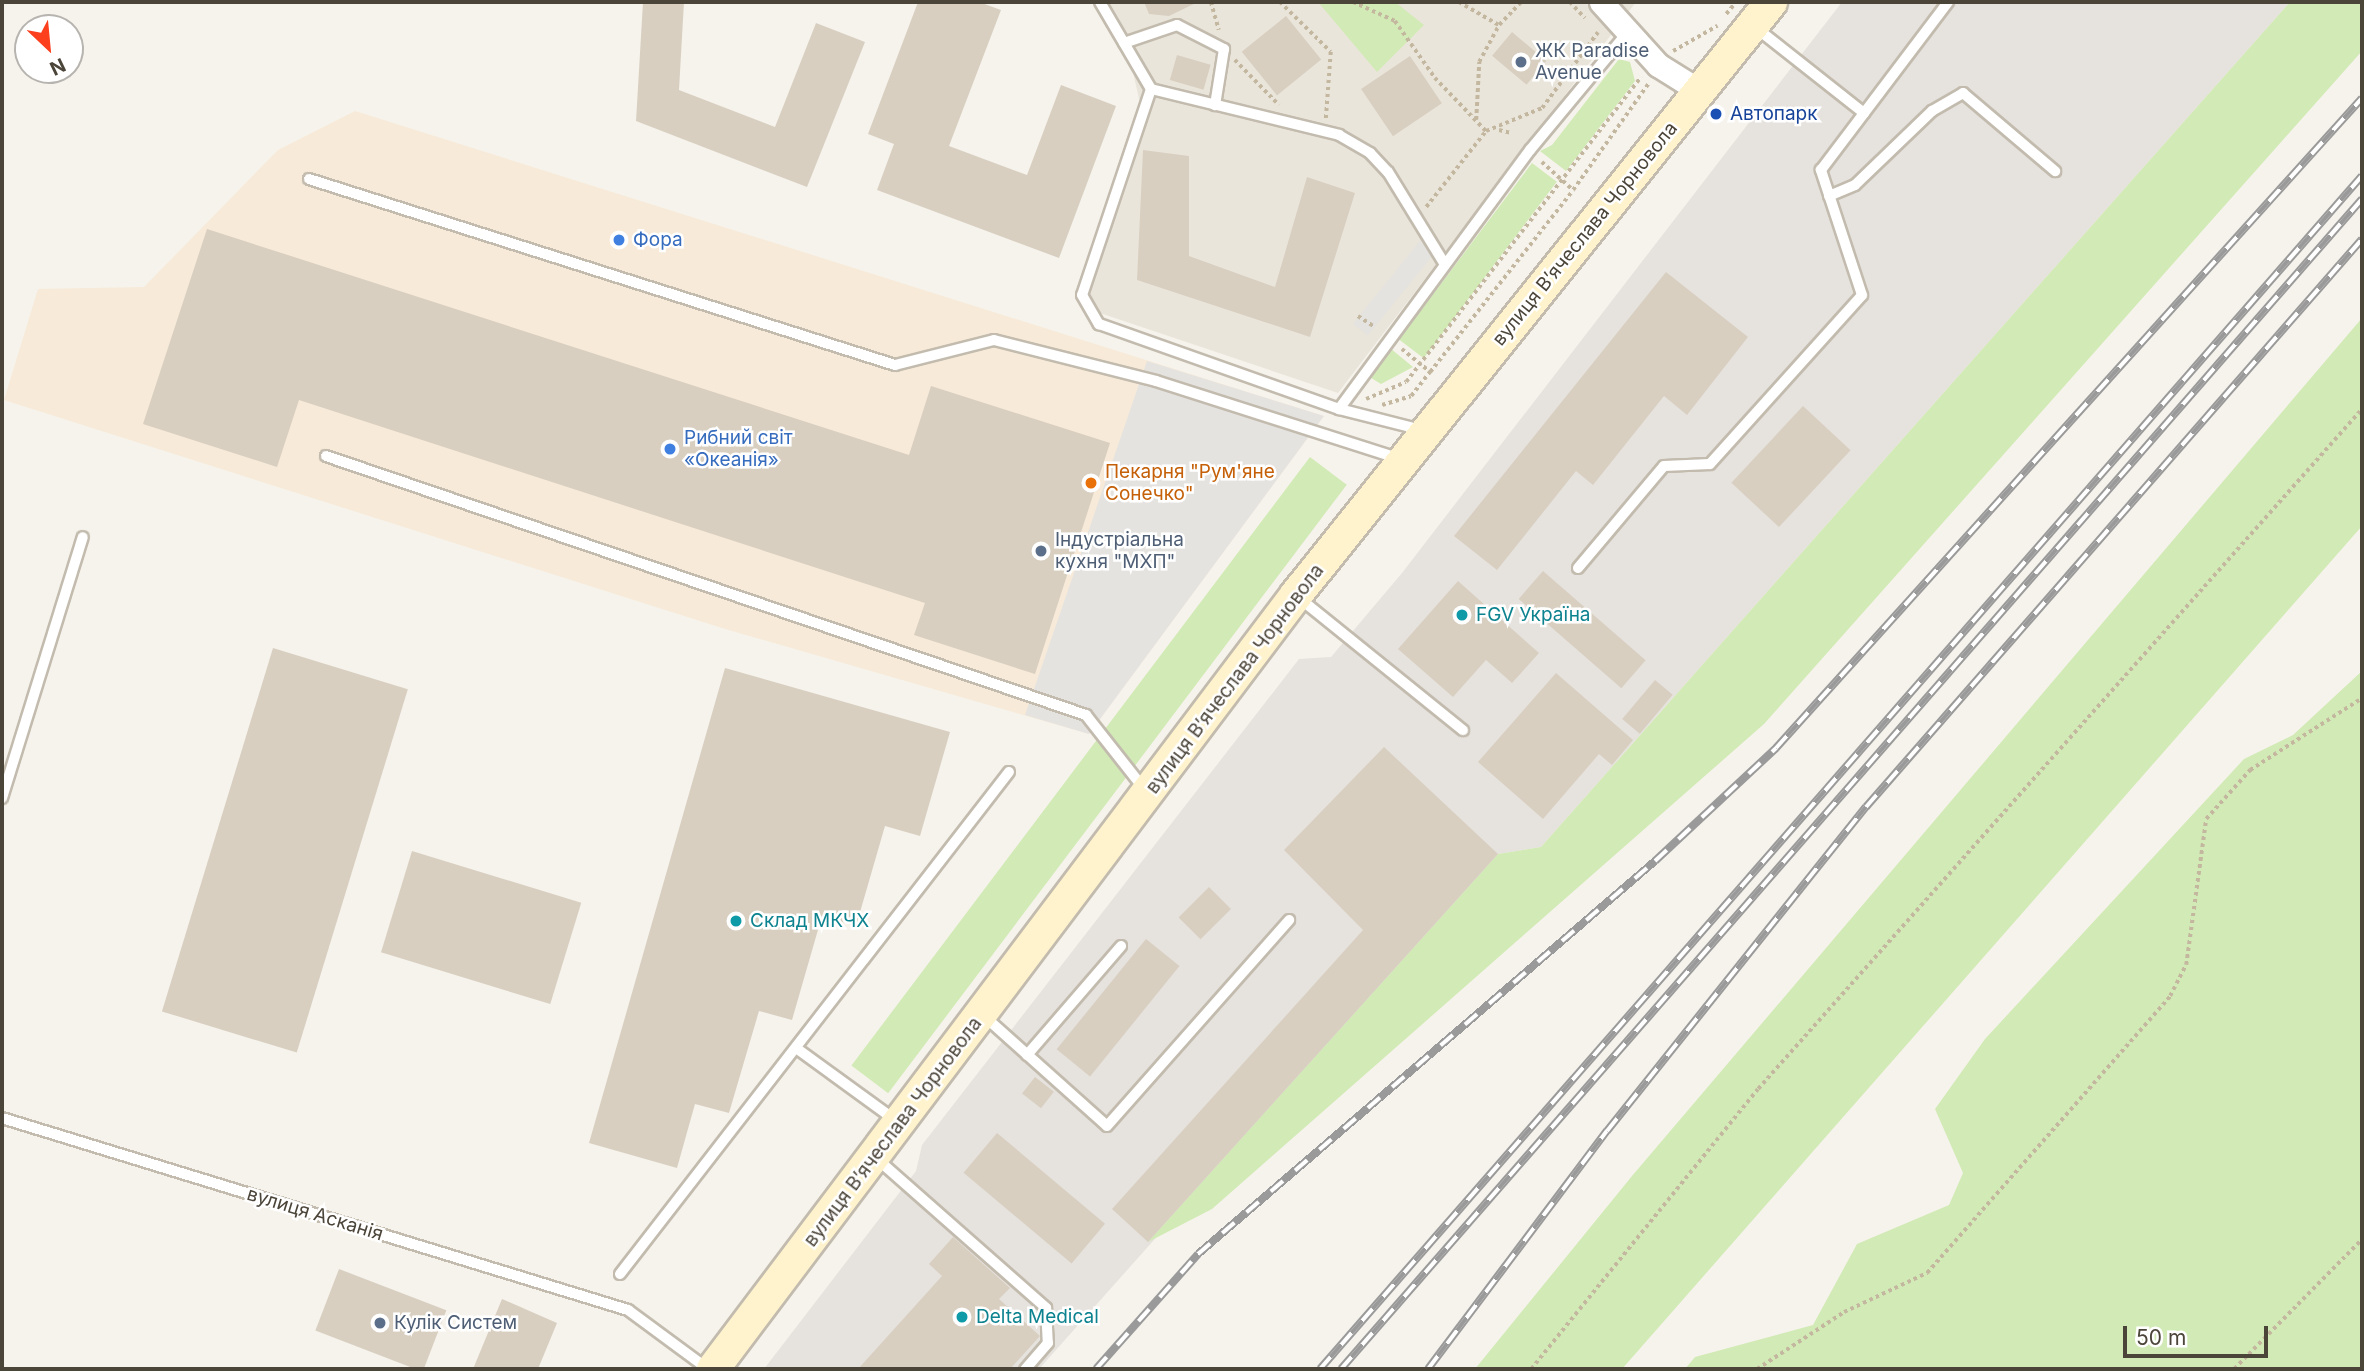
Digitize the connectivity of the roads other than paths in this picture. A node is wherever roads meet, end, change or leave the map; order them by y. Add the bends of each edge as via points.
1 (1100, 2) edge
2 (1601, 2) edge
3 (1948, 2) edge
4 (1753, 10) edge
5 (1628, 32) junction
6 (1124, 43) junction
7 (1151, 89) junction
8 (1701, 92) junction
9 (1215, 105) junction
10 (1864, 113) junction
11 (2055, 171) dead end
12 (309, 179) dead end
13 (1829, 196) junction
14 (1444, 263) junction
15 (1339, 409) junction
16 (1424, 431) junction
17 (326, 456) dead end
18 (1403, 459) junction
19 (83, 537) dead end
20 (1578, 568) dead end
21 (1296, 595) junction
22 (1463, 730) dead end
23 (1009, 772) dead end
24 (1149, 795) junction
25 (2, 798) edge
26 (1289, 920) dead end
27 (1121, 946) dead end
28 (983, 1015) junction
29 (796, 1048) junction
30 (1027, 1055) junction
31 (2, 1118) edge
32 (900, 1124) junction
33 (874, 1157) junction
34 (620, 1274) dead end
35 (711, 1369) edge
36 (1025, 1369) edge

1 - 6 lane
2 - 5 street
3 - 10 lane
4 - 8 main road, вулиця Вʼячеслава Чорновола
4 - 10 lane
5 - 8 street via 1664,69
5 - 14 lane
6 - 7 lane
6 - 9 lane via 1177,25 1224,49
7 - 9 lane
7 - 15 lane via 1083,295 1099,324
8 - 16 main road, вулиця Вʼячеслава Чорновола
9 - 14 lane via 1325,132 1370,153
10 - 13 lane via 1821,170
11 - 13 lane via 1963,93 1932,111 1855,185
12 - 18 lane via 895,365 994,340 1156,382
13 - 20 lane via 1862,295 1710,464 1664,466
14 - 15 lane
15 - 16 lane
16 - 18 main road, вулиця Вʼячеслава Чорновола
17 - 24 lane via 1086,715
18 - 21 main road, вулиця Вʼячеслава Чорновола
19 - 25 lane
21 - 22 lane
21 - 24 main road, вулиця Вʼячеслава Чорновола
23 - 29 lane
24 - 28 main road, вулиця Вʼячеслава Чорновола
26 - 30 lane via 1107,1126
27 - 30 lane
28 - 30 lane
28 - 32 main road, вулиця Вʼячеслава Чорновола
29 - 32 lane
29 - 34 lane
31 - 35 lane, вулиця Асканія via 628,1310
32 - 33 main road, вулиця Вʼячеслава Чорновола
33 - 35 main road, вулиця Вʼячеслава Чорновола
33 - 36 lane via 1046,1308 1048,1343

